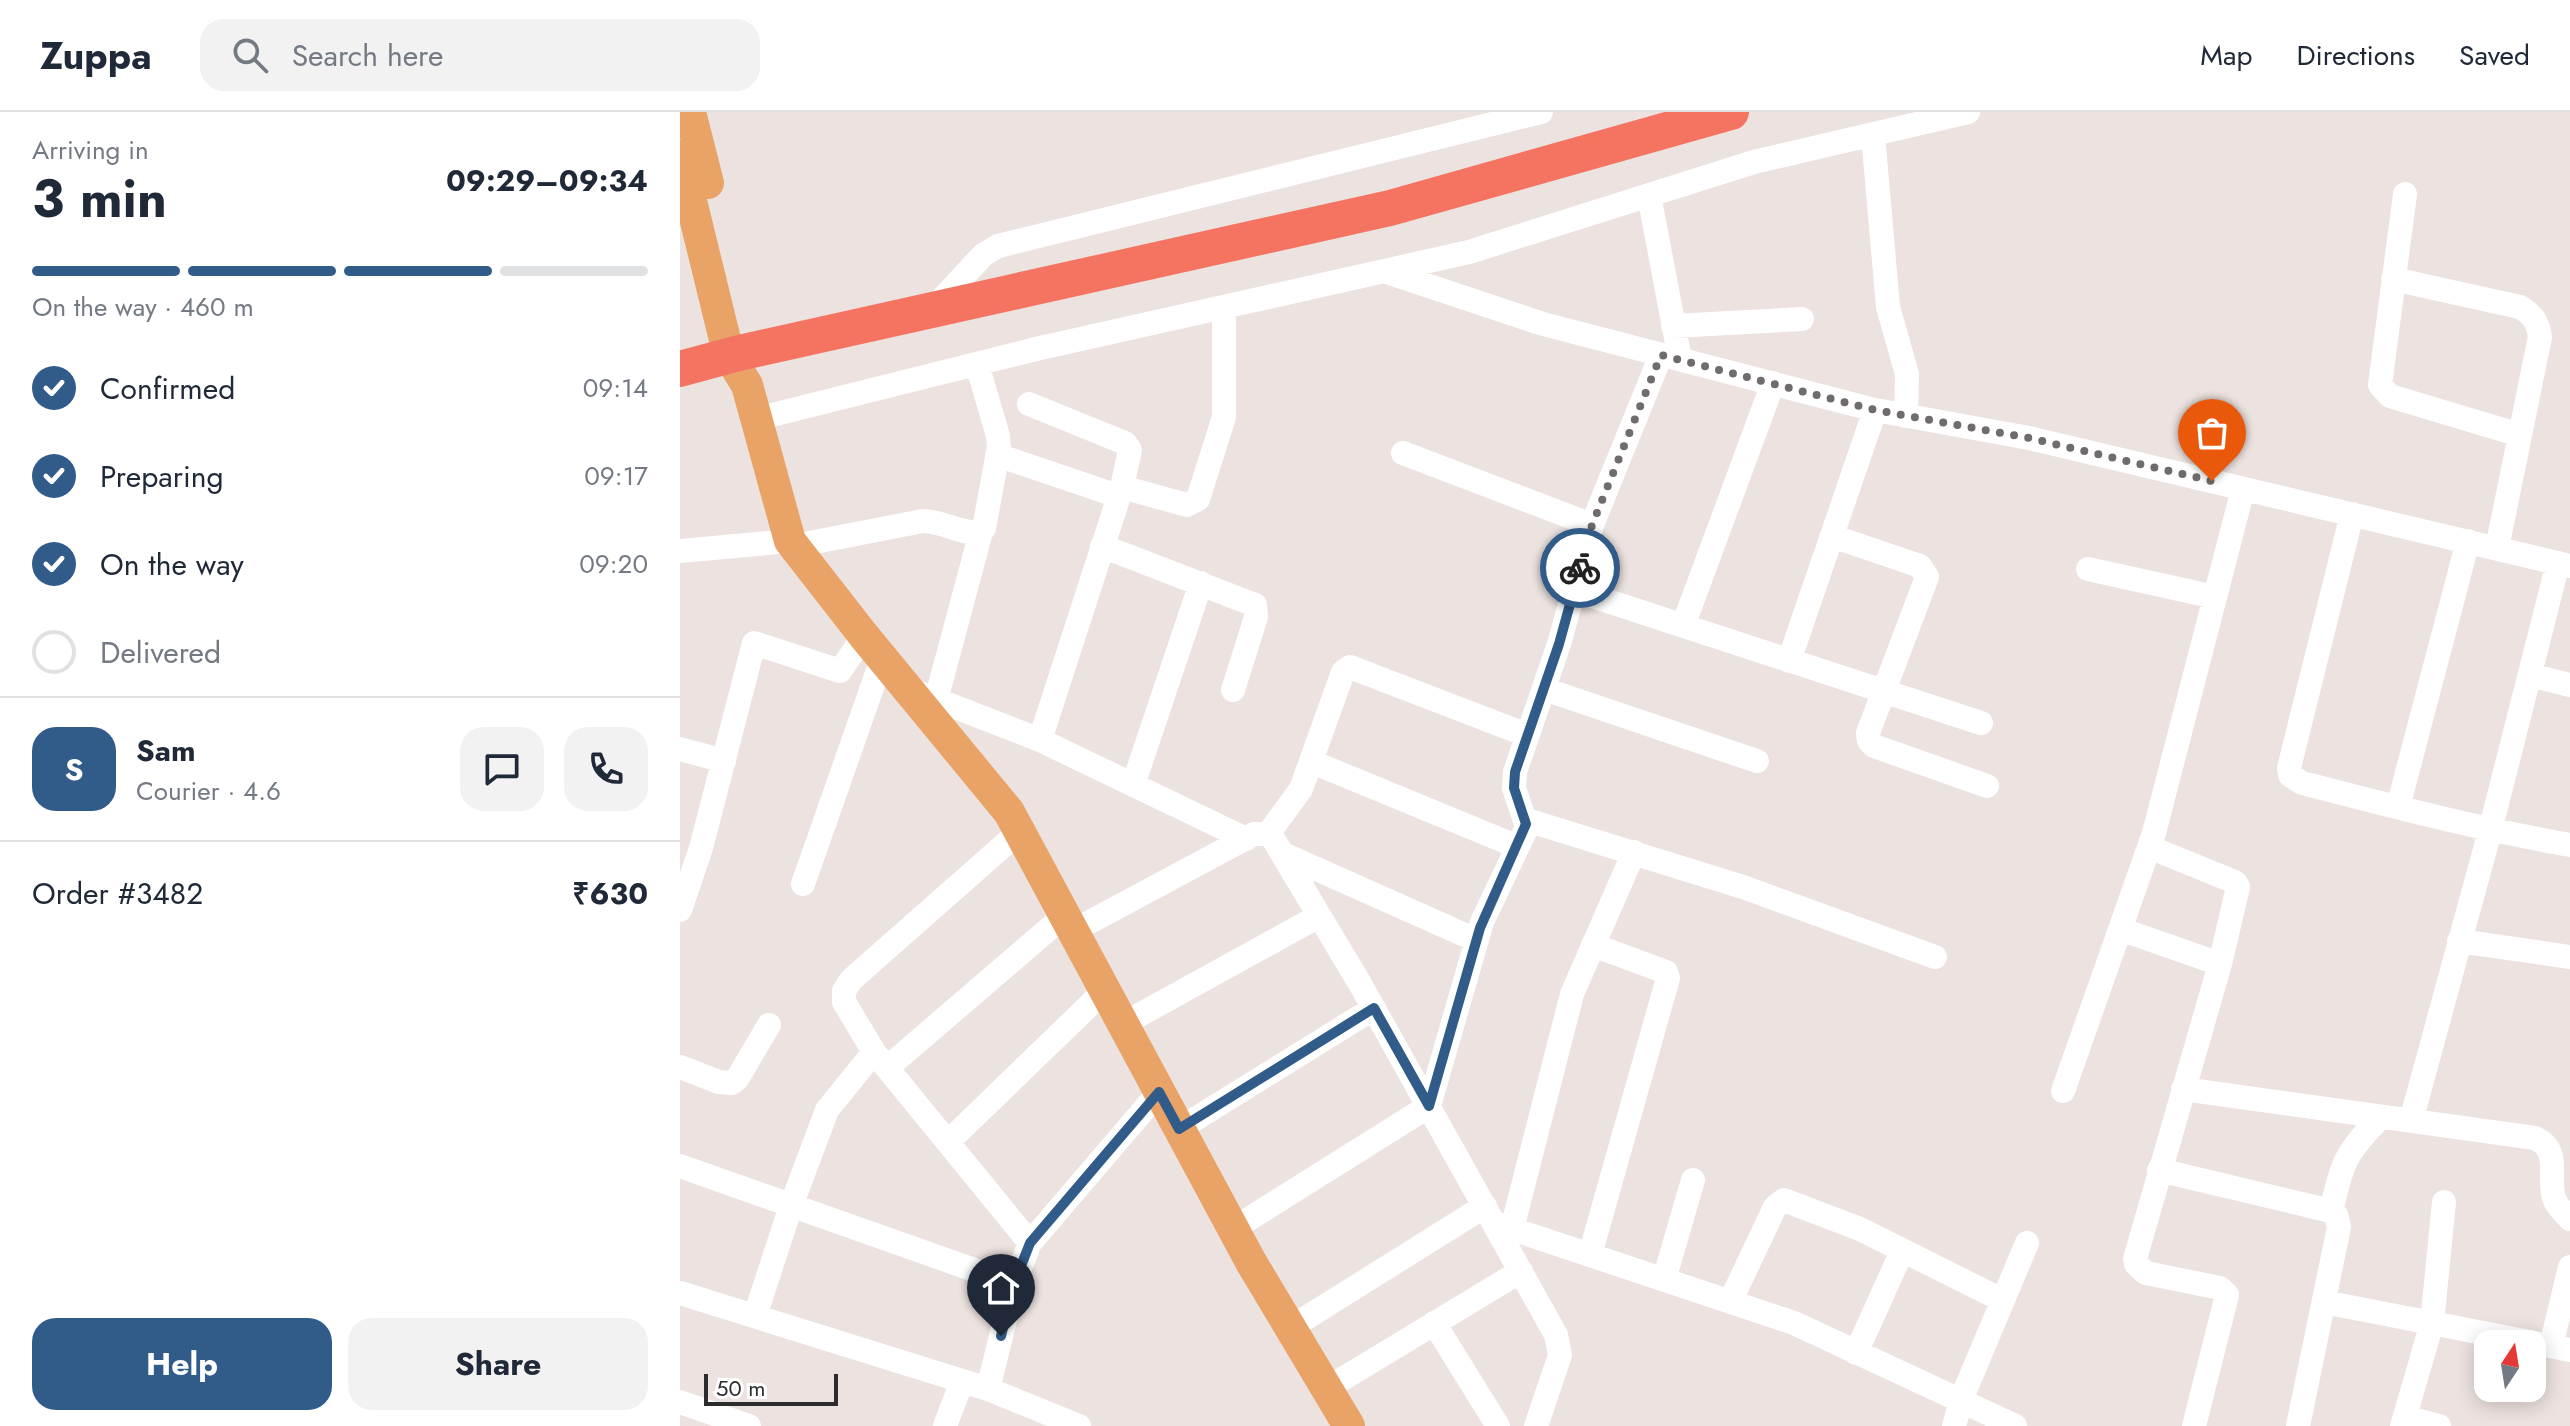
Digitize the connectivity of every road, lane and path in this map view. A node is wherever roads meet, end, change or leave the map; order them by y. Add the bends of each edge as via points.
1 (690, 112) edge
2 (1541, 112) edge
3 (1731, 112) edge
4 (1968, 112) edge
5 (1873, 135) junction
6 (680, 156) edge
7 (2405, 194) dead end
8 (1649, 195) junction
9 (1385, 271) junction
10 (2393, 279) junction
11 (1224, 307) junction
12 (931, 311) junction
13 (1802, 319) dead end
14 (1673, 326) junction
15 (1670, 357) junction
16 (742, 364) junction
17 (977, 364) junction
18 (680, 369) edge
19 (1773, 383) junction
20 (1029, 404) dead end
21 (1875, 410) junction
22 (1906, 416) junction
23 (756, 419) junction
24 (2520, 435) junction
25 (1403, 453) dead end
26 (997, 455) junction
27 (2243, 489) junction
28 (1120, 492) junction
29 (2352, 514) junction
30 (1592, 525) junction
31 (981, 532) junction
32 (1832, 536) junction
33 (2468, 541) junction
34 (792, 544) junction
35 (1102, 546) junction
36 (2497, 548) junction
37 (680, 551) edge
38 (2564, 565) edge
39 (2088, 569) dead end
40 (1201, 583) junction
41 (1574, 590) junction
42 (2215, 597) junction
43 (1683, 626) junction
44 (873, 648) junction
45 (1789, 661) junction
46 (2530, 675) junction
47 (2570, 685) edge
48 (1544, 689) junction
49 (1233, 690) dead end
50 (1882, 691) junction
51 (921, 694) junction
52 (1981, 723) dead end
53 (1527, 735) junction
54 (1040, 740) junction
55 (680, 749) edge
56 (724, 761) junction
57 (1757, 761) dead end
58 (1312, 762) junction
59 (1133, 785) junction
60 (1987, 786) dead end
61 (2398, 807) junction
62 (1020, 831) junction
63 (2490, 831) junction
64 (1521, 835) junction
65 (1257, 836) junction
66 (2570, 845) edge
67 (2149, 847) junction
68 (1634, 852) junction
69 (1283, 854) junction
70 (803, 884) dead end
71 (680, 910) edge
72 (1319, 916) junction
73 (1069, 923) junction
74 (2120, 929) junction
75 (1476, 940) junction
76 (2459, 941) junction
77 (1593, 945) junction
78 (1935, 957) dead end
79 (2570, 957) edge
80 (2220, 964) junction
81 (1105, 990) junction
82 (1374, 1008) junction
83 (1123, 1024) junction
84 (769, 1025) dead end
85 (881, 1060) junction
86 (680, 1067) edge
87 (2183, 1089) junction
88 (2063, 1091) dead end
89 (1159, 1092) junction
90 (1429, 1106) junction
91 (2381, 1117) junction
92 (2411, 1121) junction
93 (1179, 1129) junction
94 (948, 1142) junction
95 (680, 1166) edge
96 (2159, 1170) junction
97 (1693, 1180) dead end
98 (2444, 1202) dead end
99 (791, 1206) junction
100 (2331, 1211) junction
101 (1497, 1219) junction
102 (2570, 1219) edge
103 (1233, 1229) junction
104 (1030, 1243) junction
105 (2027, 1243) dead end
106 (1902, 1251) junction
107 (1590, 1255) junction
108 (2570, 1267) edge
109 (1521, 1271) junction
110 (1664, 1280) junction
111 (1014, 1284) junction
112 (680, 1293) edge
113 (1994, 1297) junction
114 (1730, 1302) junction
115 (2324, 1302) junction
116 (755, 1316) junction
117 (1434, 1323) junction
118 (2432, 1323) junction
119 (1290, 1328) junction
120 (2560, 1348) edge
121 (1856, 1353) junction
122 (962, 1381) junction
123 (988, 1389) junction
124 (1326, 1389) junction
125 (1956, 1398) junction
126 (680, 1402) edge
127 (2404, 1422) edge
128 (2196, 1425) edge
129 (749, 1426) edge
130 (945, 1426) edge
131 (1079, 1426) edge
132 (1349, 1426) edge
133 (1498, 1426) edge
134 (1536, 1426) edge
135 (1954, 1426) edge
136 (2015, 1426) edge
137 (2298, 1426) edge
138 (2439, 1426) edge

1 - 16 main road
2 - 12 street via 998,246
3 - 12 highway via 1390,208
4 - 5 street
5 - 8 street via 1754,162
5 - 22 street via 1888,307 1907,374
6 - 16 main road
7 - 10 street
8 - 9 street via 1469,252
8 - 14 street
9 - 11 street
9 - 15 street via 1543,324
10 - 24 street via 2379,378 2384,391
10 - 24 street via 2531,313 2540,337
11 - 17 street
11 - 28 street via 1223,425 1198,499 1187,505
12 - 16 highway
13 - 14 street
14 - 15 street
15 - 19 street
15 - 30 street
16 - 18 highway
16 - 23 main road
17 - 23 street
17 - 26 street via 998,436
19 - 21 street
19 - 43 street
20 - 28 street via 1125,443 1130,455
21 - 22 street
21 - 32 street
22 - 27 street via 2029,438
23 - 34 main road
24 - 36 street
25 - 30 street
26 - 28 street
26 - 31 street
27 - 29 street
27 - 42 street
28 - 35 street
29 - 33 street
29 - 61 street via 2290,775 2302,783
30 - 41 street
31 - 34 street via 923,521
31 - 51 street
32 - 45 street
32 - 50 street via 1925,571 1926,583
33 - 36 street
33 - 61 street
34 - 37 street
34 - 44 main road
35 - 40 street
35 - 54 street
36 - 38 street
38 - 46 street
39 - 42 street
40 - 49 street via 1255,605
40 - 59 street
41 - 43 street
41 - 48 street
42 - 67 street
43 - 45 street
44 - 51 main road
44 - 56 street via 840,671 754,643
44 - 70 street
45 - 50 street
46 - 47 street
46 - 63 street
48 - 53 street
48 - 57 street
50 - 52 street
50 - 60 street via 1868,733 1874,746
51 - 54 street
51 - 62 main road
53 - 58 street via 1350,667 1343,672
53 - 64 street via 1513,783
54 - 59 street
55 - 56 street
56 - 71 street
58 - 64 street
58 - 65 street via 1301,789
59 - 65 street
61 - 63 street
62 - 73 main road
62 - 85 street via 844,991 844,1002
63 - 66 street
63 - 76 street
64 - 68 street via 1535,821
64 - 75 street
65 - 69 street
65 - 73 street
67 - 74 street
67 - 80 street via 2235,882
68 - 77 street
68 - 78 street
69 - 72 street
69 - 75 street
72 - 82 street
72 - 83 street
73 - 81 main road
73 - 85 street
74 - 80 street
74 - 88 street
75 - 90 street
76 - 79 street
76 - 92 street
77 - 101 street
77 - 107 street via 1666,972 1668,978
80 - 87 street
81 - 83 main road
81 - 94 street
82 - 90 street
82 - 93 street
83 - 89 main road
84 - 86 street via 732,1083
85 - 94 street
85 - 99 street via 827,1110
87 - 91 street
87 - 96 street
89 - 93 main road
89 - 104 street
90 - 101 street
90 - 103 street
91 - 92 street
91 - 100 street via 2346,1157
92 - 102 street via 2543,1141 2552,1157 2553,1197
93 - 103 main road
94 - 104 street
95 - 99 street
96 - 100 street
96 - 128 street via 2136,1264 2146,1273 2220,1288 2228,1300
97 - 110 street
98 - 118 street
99 - 111 street
99 - 116 street
100 - 115 street via 2339,1227
101 - 107 street
101 - 109 street
101 - 119 street
103 - 119 main road
104 - 111 street
105 - 113 street
106 - 113 street
106 - 114 street via 1784,1200 1775,1207
106 - 121 street
107 - 110 street
108 - 120 street
109 - 117 street
109 - 134 street via 1560,1348
110 - 114 street
111 - 123 street
112 - 116 street
113 - 125 street
114 - 121 street via 1794,1323
115 - 118 street
115 - 137 street
116 - 122 street
117 - 124 street
117 - 133 street
118 - 120 street
118 - 127 street
119 - 124 main road
121 - 125 street
122 - 123 street
122 - 130 street
123 - 131 street
124 - 132 main road
125 - 135 street
125 - 136 street
126 - 129 street
127 - 138 street

